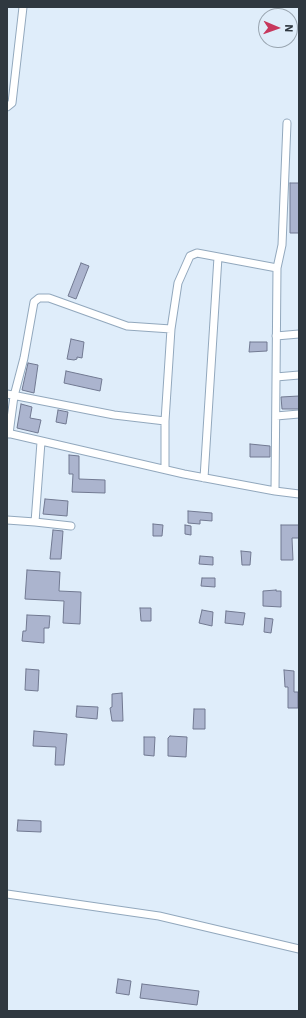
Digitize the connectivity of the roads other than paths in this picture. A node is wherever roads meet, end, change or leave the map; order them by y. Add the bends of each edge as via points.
1 (23, 7) edge
2 (7, 107) edge
3 (287, 122) dead end
4 (218, 256) junction
5 (277, 268) junction
6 (171, 329) junction
7 (299, 334) edge
8 (276, 336) junction
9 (299, 375) edge
10 (276, 377) junction
11 (11, 395) edge
12 (299, 414) edge
13 (276, 416) junction
14 (165, 421) junction
15 (8, 433) edge
16 (41, 442) junction
17 (165, 468) junction
18 (204, 478) junction
19 (275, 491) junction
20 (299, 494) edge
21 (7, 520) edge
22 (35, 522) junction
23 (71, 526) dead end
24 (7, 894) edge
25 (299, 949) edge

1 - 2 street via 12,104
3 - 5 street via 282,245
4 - 5 street
4 - 6 street via 197,253 190,256 178,283
4 - 18 street
5 - 8 street
6 - 11 street via 126,326 49,298 40,298 34,302 24,358
6 - 14 street
7 - 8 street
8 - 10 street
9 - 10 street
10 - 13 street
11 - 14 street via 114,415
11 - 15 street
12 - 13 street
13 - 19 street
14 - 17 street
15 - 16 street
16 - 17 street
16 - 22 street
17 - 18 street
18 - 19 street
19 - 20 street
21 - 22 street
22 - 23 street
24 - 25 street via 159,916

